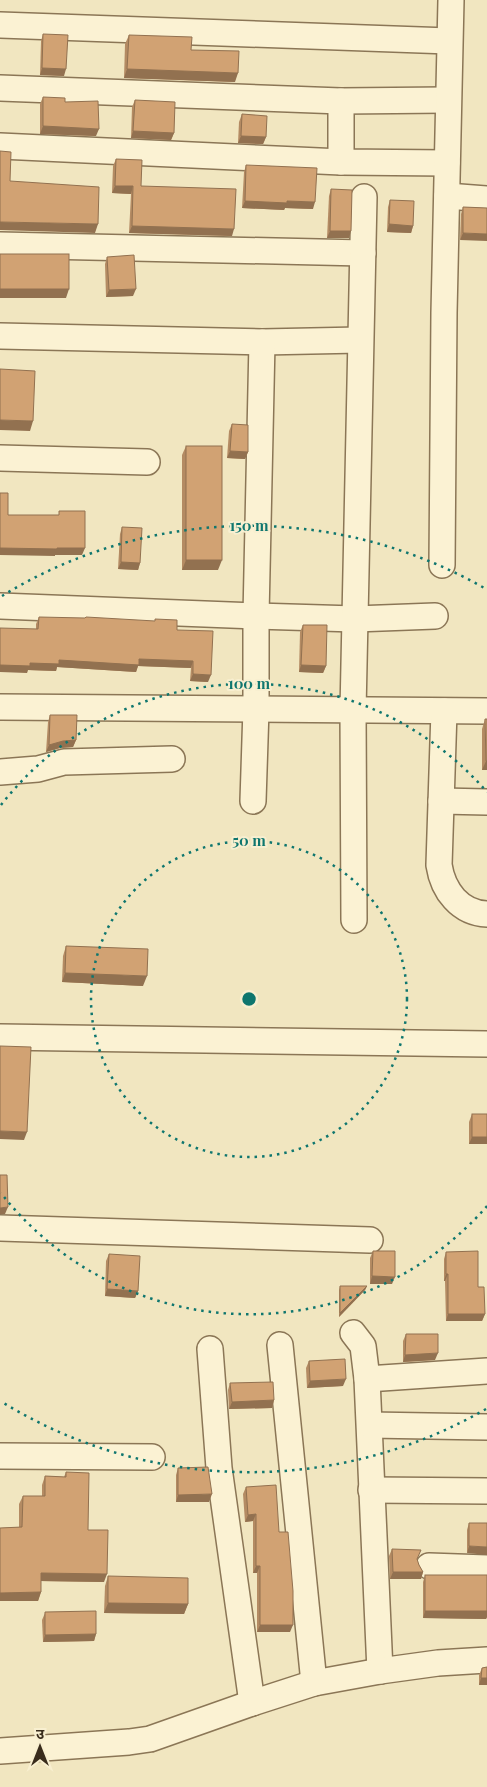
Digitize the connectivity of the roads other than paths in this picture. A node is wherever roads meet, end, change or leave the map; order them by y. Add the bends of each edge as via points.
1 (451, 0) edge
2 (0, 25) edge
3 (449, 41) junction
4 (0, 88) edge
5 (447, 100) junction
6 (341, 101) junction
7 (0, 146) edge
8 (341, 162) junction
9 (447, 163) junction
10 (447, 196) junction
11 (364, 197) dead end
12 (487, 200) edge
13 (0, 245) edge
14 (363, 252) junction
15 (0, 336) edge
16 (360, 340) junction
17 (262, 342) junction
18 (0, 458) edge
19 (147, 462) dead end
20 (442, 565) dead end
21 (0, 606) edge
22 (256, 616) junction
23 (435, 616) dead end
24 (354, 619) junction
25 (0, 707) edge
26 (256, 709) junction
27 (353, 711) junction
28 (444, 711) junction
29 (487, 711) edge
30 (172, 759) dead end
31 (0, 772) edge
32 (253, 801) dead end
33 (441, 801) junction
34 (487, 802) edge
35 (487, 914) edge
36 (354, 920) dead end
37 (0, 1037) edge
38 (487, 1044) edge
39 (0, 1228) edge
40 (370, 1240) dead end
41 (353, 1333) dead end
42 (280, 1345) dead end
43 (210, 1349) dead end
44 (487, 1371) edge
45 (368, 1379) junction
46 (370, 1425) junction
47 (487, 1427) edge
48 (0, 1456) edge
49 (152, 1458) dead end
50 (371, 1490) junction
51 (487, 1491) edge
52 (430, 1566) dead end
53 (487, 1568) edge
54 (487, 1660) edge
55 (380, 1671) junction
56 (314, 1684) junction
57 (252, 1703) junction
58 (0, 1752) edge

1 - 3 street
2 - 3 street
3 - 5 street
4 - 6 street
5 - 6 street
5 - 9 street
6 - 8 street
7 - 8 street
8 - 9 street
9 - 10 street
10 - 12 street
10 - 20 street
11 - 14 street
13 - 14 street
14 - 16 street
15 - 17 street
16 - 17 street
16 - 24 street
17 - 22 street
18 - 19 street
21 - 22 street
22 - 24 street
22 - 26 street
23 - 24 street
24 - 27 street
25 - 26 street
26 - 27 street
26 - 32 street
27 - 28 street
27 - 36 street
28 - 29 street
28 - 33 street
30 - 31 street via 64,762 38,769
33 - 34 street
33 - 35 street via 441,879 452,898 462,906
37 - 38 street
39 - 40 street
41 - 45 street via 364,1346
42 - 56 street
43 - 57 street via 219,1468
44 - 45 street
45 - 46 street
46 - 47 street
46 - 50 street
48 - 49 street
50 - 51 street
50 - 55 street
52 - 53 street
54 - 55 street via 438,1662
55 - 56 street
56 - 57 street
57 - 58 street via 150,1739

